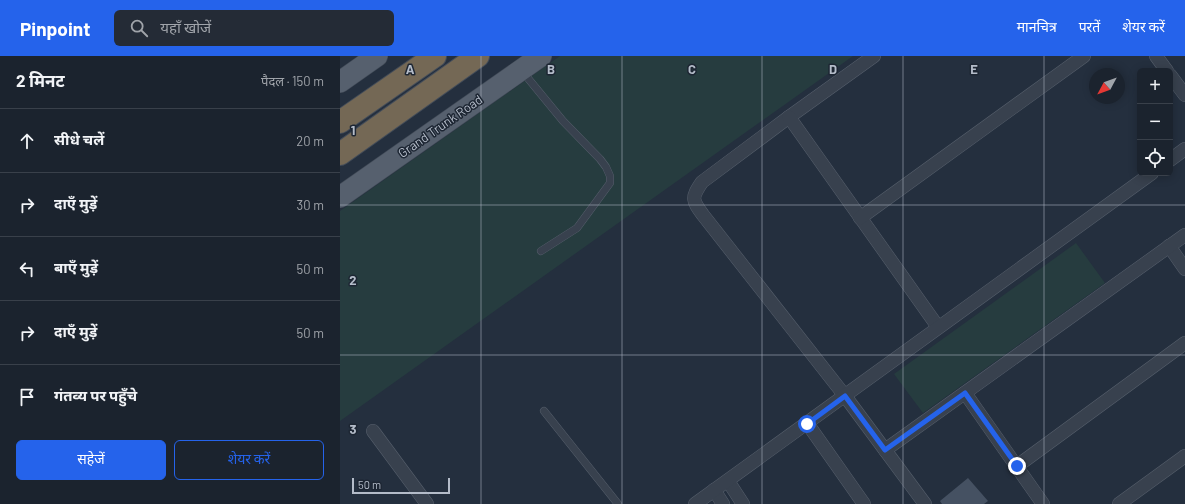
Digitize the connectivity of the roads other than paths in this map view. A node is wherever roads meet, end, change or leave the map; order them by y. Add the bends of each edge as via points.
1 (377, 56) edge
2 (435, 56) edge
3 (478, 56) edge
4 (541, 56) edge
5 (874, 56) edge
6 (1084, 56) edge
7 (1156, 56) edge
8 (1165, 68) edge
9 (521, 70) junction
10 (1173, 79) edge
11 (340, 82) edge
12 (1185, 95) edge
13 (789, 117) junction
14 (340, 122) edge
15 (1185, 150) edge
16 (340, 154) edge
17 (1173, 158) edge
18 (1148, 176) edge
19 (340, 197) edge
20 (860, 218) junction
21 (1185, 235) edge
22 (1169, 246) junction
23 (541, 251) dead end
24 (1185, 268) edge
25 (938, 327) junction
26 (1185, 343) edge
27 (965, 393) junction
28 (845, 396) junction
29 (544, 411) dead end
30 (807, 424) junction
31 (374, 430) dead end
32 (885, 450) junction
33 (1185, 456) edge
34 (1017, 466) junction
35 (728, 481) junction
36 (714, 490) junction
37 (427, 504) edge
38 (618, 504) edge
39 (695, 504) edge
40 (723, 504) edge
41 (743, 504) edge
42 (864, 504) edge
43 (925, 504) edge
44 (1043, 504) edge
45 (1119, 504) edge

1 - 11 main road
2 - 14 highway
3 - 16 highway
4 - 9 main road, Grand Trunk Road
5 - 13 street
6 - 20 street
7 - 8 street
9 - 19 main road, Grand Trunk Road
9 - 23 lane via 562,121 600,159 610,176 610,183 577,228
10 - 12 street
13 - 20 street
13 - 28 street via 702,182 694,193 695,204
15 - 17 street
18 - 25 street
20 - 25 street
21 - 22 street
22 - 24 street
22 - 27 street
25 - 28 street
26 - 34 street
27 - 32 street
27 - 34 street
28 - 30 street
28 - 32 street
29 - 38 lane
30 - 35 street
30 - 42 street
31 - 37 street
32 - 43 street
33 - 45 street
34 - 44 street
35 - 36 street
35 - 41 street
36 - 39 street
36 - 40 street

